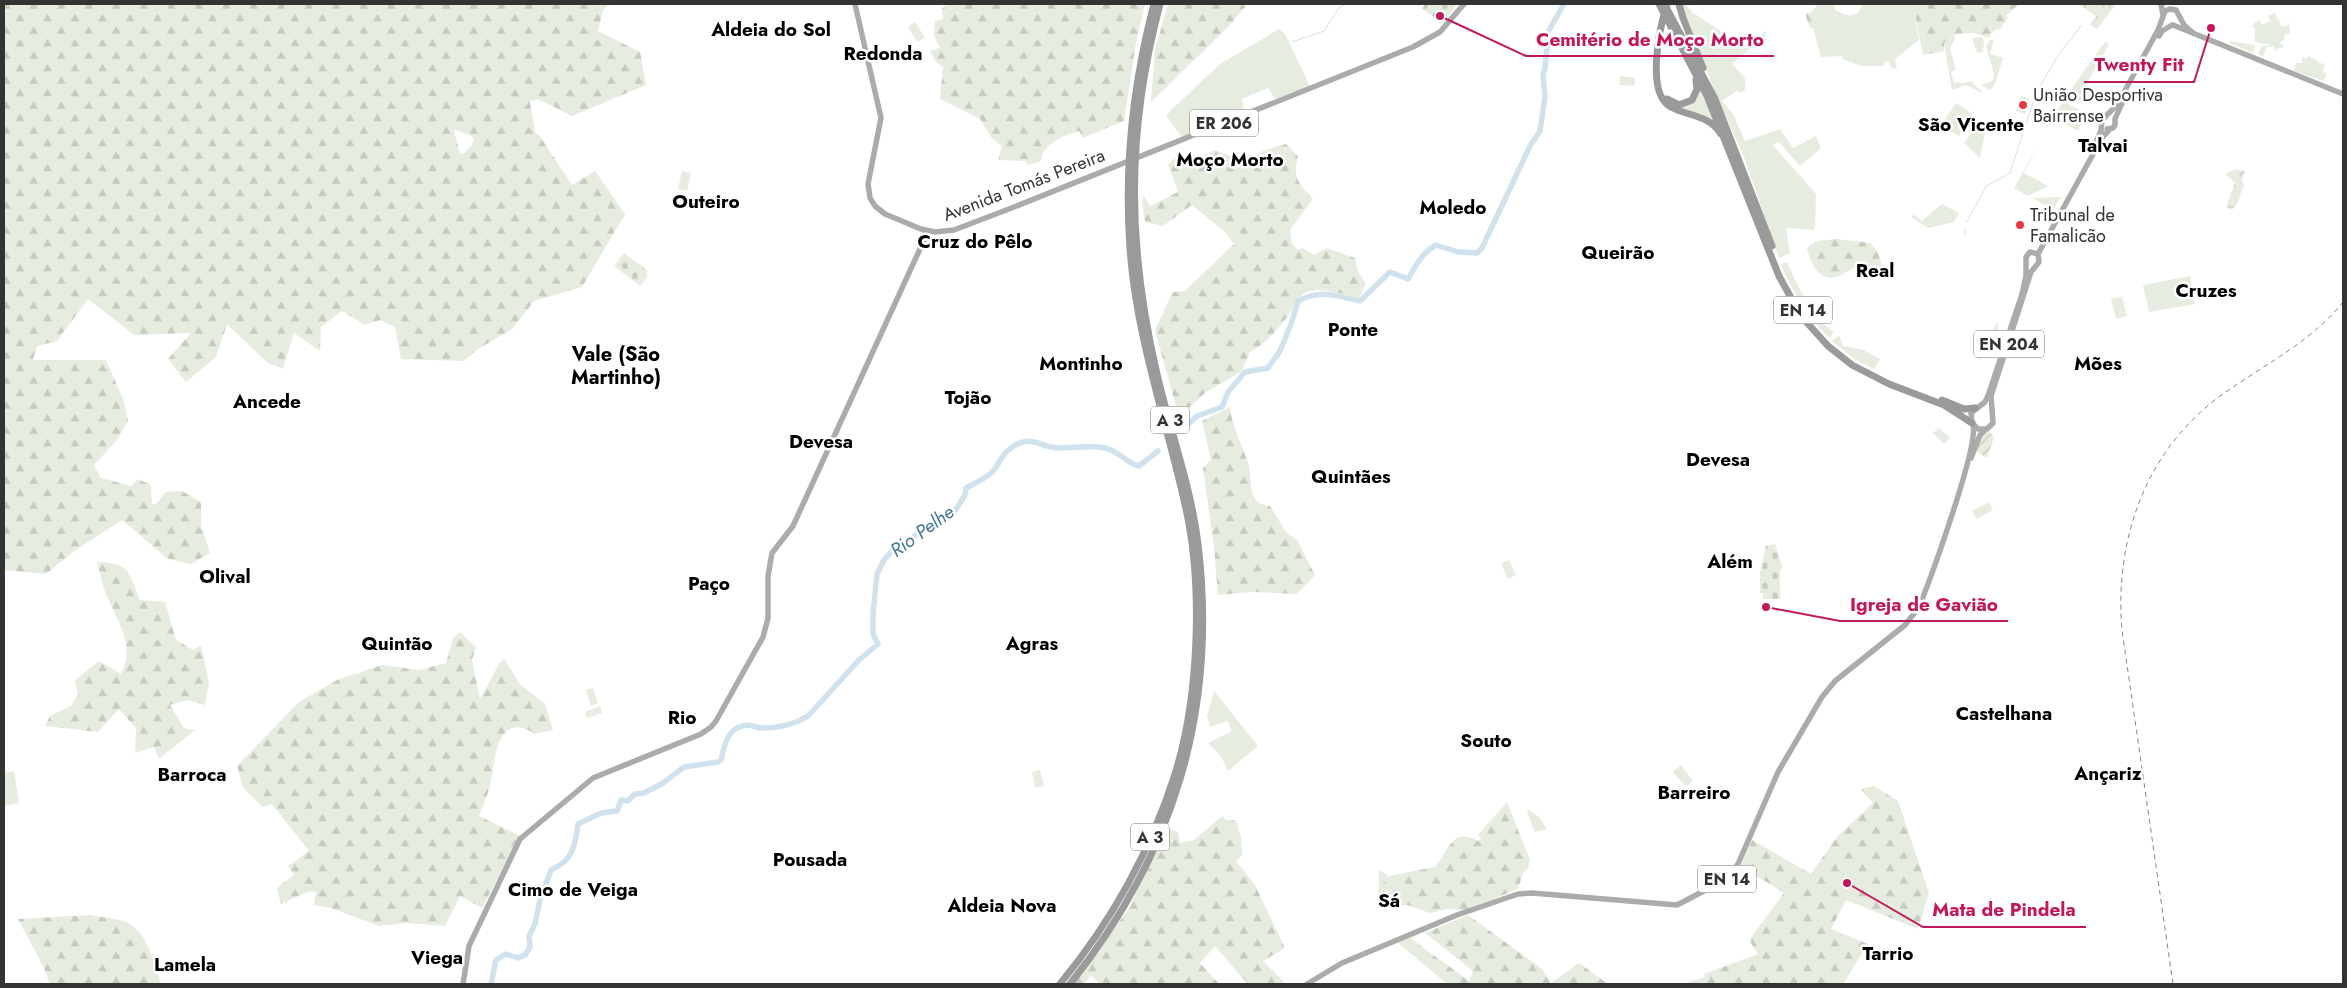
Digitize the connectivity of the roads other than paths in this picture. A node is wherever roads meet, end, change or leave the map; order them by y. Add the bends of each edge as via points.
1 (855, 4) edge
2 (1154, 4) edge
3 (1160, 4) edge
4 (1464, 4) edge
5 (1659, 4) edge
6 (1668, 4) edge
7 (2161, 4) edge
8 (2169, 6) edge
9 (1680, 8) edge
10 (2163, 16) junction
11 (2179, 17) junction
12 (2172, 25) junction
13 (2180, 30) junction
14 (2192, 32) junction
15 (2158, 37) junction
16 (1682, 42) junction
17 (1688, 61) junction
18 (2343, 94) edge
19 (1715, 99) junction
20 (2106, 115) junction
21 (2115, 119) junction
22 (2102, 125) junction
23 (2110, 129) junction
24 (1728, 145) junction
25 (1132, 149) junction
26 (1130, 171) junction
27 (915, 227) junction
28 (925, 230) junction
29 (940, 232) junction
30 (923, 238) junction
31 (2035, 253) junction
32 (2026, 261) junction
33 (2036, 265) junction
34 (1977, 407) junction
35 (1992, 410) junction
36 (1972, 424) junction
37 (1985, 430) junction
38 (1965, 472) junction
39 (463, 984) edge
40 (1060, 984) edge
41 (1070, 984) edge
42 (1307, 984) edge

1 - 27 main road, Avenida Tomás Pereira / ER 206 via 880,118 869,194 881,212
2 - 25 highway, A 3 via 1134,97
3 - 25 highway, A 3 via 1149,46
4 - 29 main road, Avenida Tomás Pereira / ER 206 via 1434,37 1131,160 961,227
5 - 16 highway, EN 14
6 - 16 highway, EN 14
6 - 17 highway via 1660,71 1663,93 1674,104 1688,102 1696,93 1697,83
6 - 24 highway via 1661,24 1657,56 1660,96 1672,108 1708,120
7 - 10 main road
8 - 10 main road, EN 204
8 - 11 main road, EN 204
9 - 19 highway
10 - 12 main road via 2166,23
10 - 20 main road, EN 204 via 2117,105
11 - 12 main road
11 - 14 main road, EN 204
12 - 13 main road
12 - 15 main road via 2162,30
13 - 14 main road, EN 204
13 - 15 main road, EN 204 via 2167,31
14 - 18 main road, EN 204
15 - 21 main road, EN 204
16 - 17 highway, EN 14
16 - 19 highway, EN 14
17 - 24 highway, EN 14 via 1708,96
19 - 34 highway, EN 14 via 1783,274 1812,322 1844,354 1873,372 1964,409
20 - 21 main road
20 - 22 main road, EN 204
21 - 23 main road, EN 204 via 2116,125
22 - 23 main road
22 - 31 main road, EN 204
23 - 31 main road, EN 204
24 - 36 highway, EN 14 via 1779,276 1810,327 1835,352 1861,370 1944,406
25 - 26 highway, A 3
26 - 40 highway, A 3 via 1130,249 1138,313 1185,502 1191,542 1197,626 1194,671 1176,772 1155,827 1120,900
26 - 41 highway, A 3 via 1143,312 1198,542 1202,587 1200,671 1196,714 1183,775 1162,830 1127,903
27 - 28 main road, Avenida Tomás Pereira / ER 206
27 - 30 main road
28 - 29 main road, Avenida Tomás Pereira / ER 206
28 - 30 main road
29 - 30 main road
30 - 39 main road via 793,526 772,553 766,627 716,720 701,734 609,770 586,783 520,839 469,946
31 - 32 main road, EN 204 via 2027,255
31 - 33 main road, EN 204 via 2040,260
32 - 33 main road via 2029,265
32 - 34 main road, EN 204 via 2024,285 2012,324 1986,400
33 - 35 main road, EN 204 via 2030,274 1991,396
34 - 35 main road, EN 14 via 1986,406
34 - 36 main road, EN 14 via 1970,417
35 - 37 main road, EN 14 via 1994,423
36 - 37 main road, EN 14
36 - 38 main road, EN 14 via 1974,436
37 - 38 main road, EN 14
38 - 42 main road, EN 14 via 1916,611 1905,625 1829,687 1778,772 1740,860 1725,880 1677,905 1518,894 1350,959

